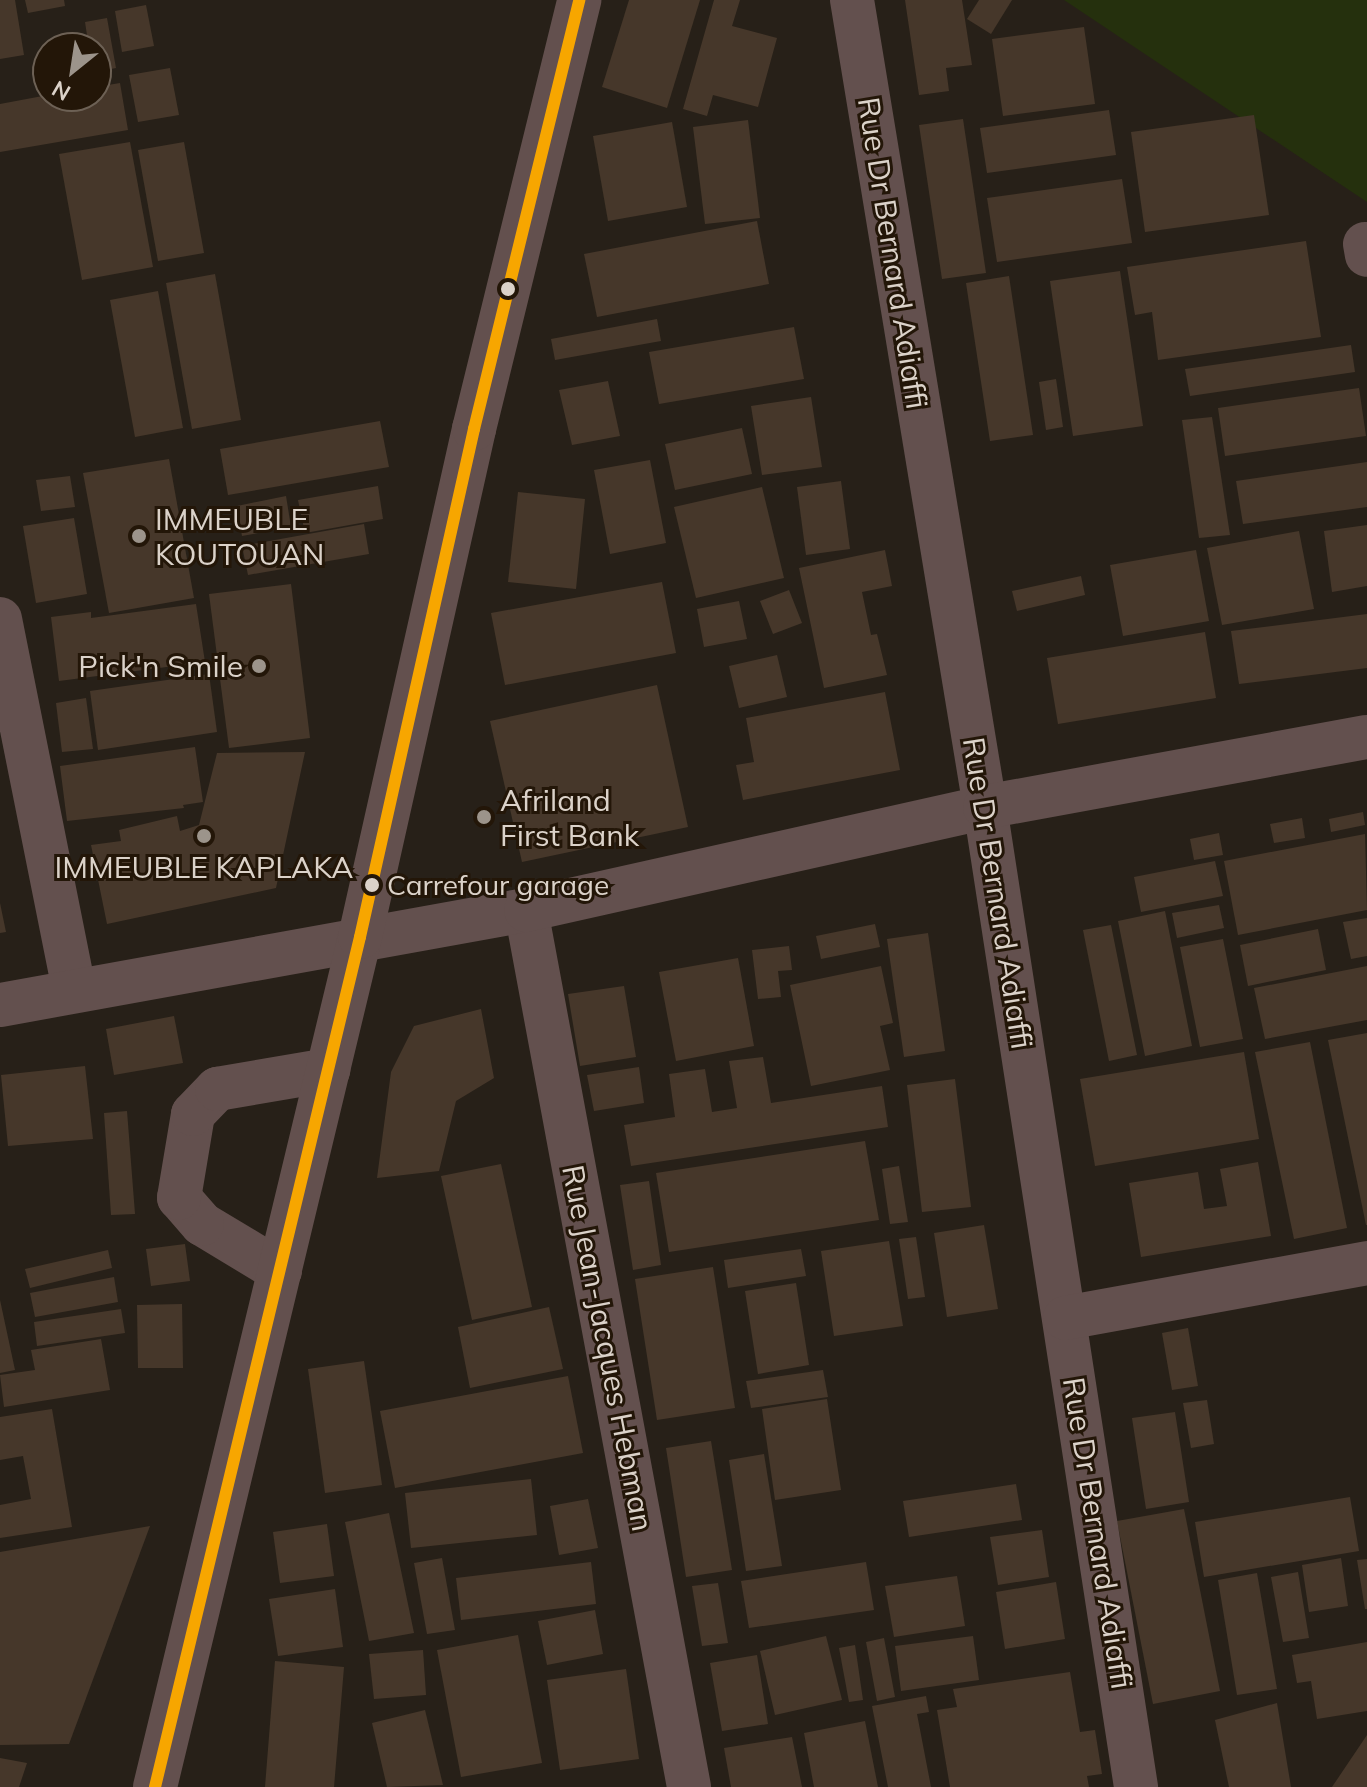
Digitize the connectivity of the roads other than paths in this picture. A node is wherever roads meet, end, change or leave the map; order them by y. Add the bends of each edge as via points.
1 (579, 0) edge
2 (852, 0) edge
3 (0, 619) edge
4 (1367, 737) edge
5 (985, 807) junction
6 (526, 910) junction
7 (360, 937) junction
8 (74, 991) junction
9 (0, 1005) edge
10 (328, 1070) junction
11 (1367, 1263) edge
12 (280, 1271) junction
13 (1065, 1318) junction
14 (155, 1787) edge
15 (689, 1787) edge
16 (1136, 1787) edge

1 - 7 street via 474,429
2 - 5 street, Rue Dr Bernard Adiaffi
3 - 8 street
4 - 5 street
5 - 6 street
5 - 13 street, Rue Dr Bernard Adiaffi
6 - 7 street
6 - 15 street, Rue Jean-Jacques Hebman
7 - 8 street
7 - 10 street
8 - 9 street
10 - 12 street
10 - 12 street via 217,1089 193,1114 179,1198 202,1224
11 - 13 street
12 - 14 street
13 - 16 street, Rue Dr Bernard Adiaffi

